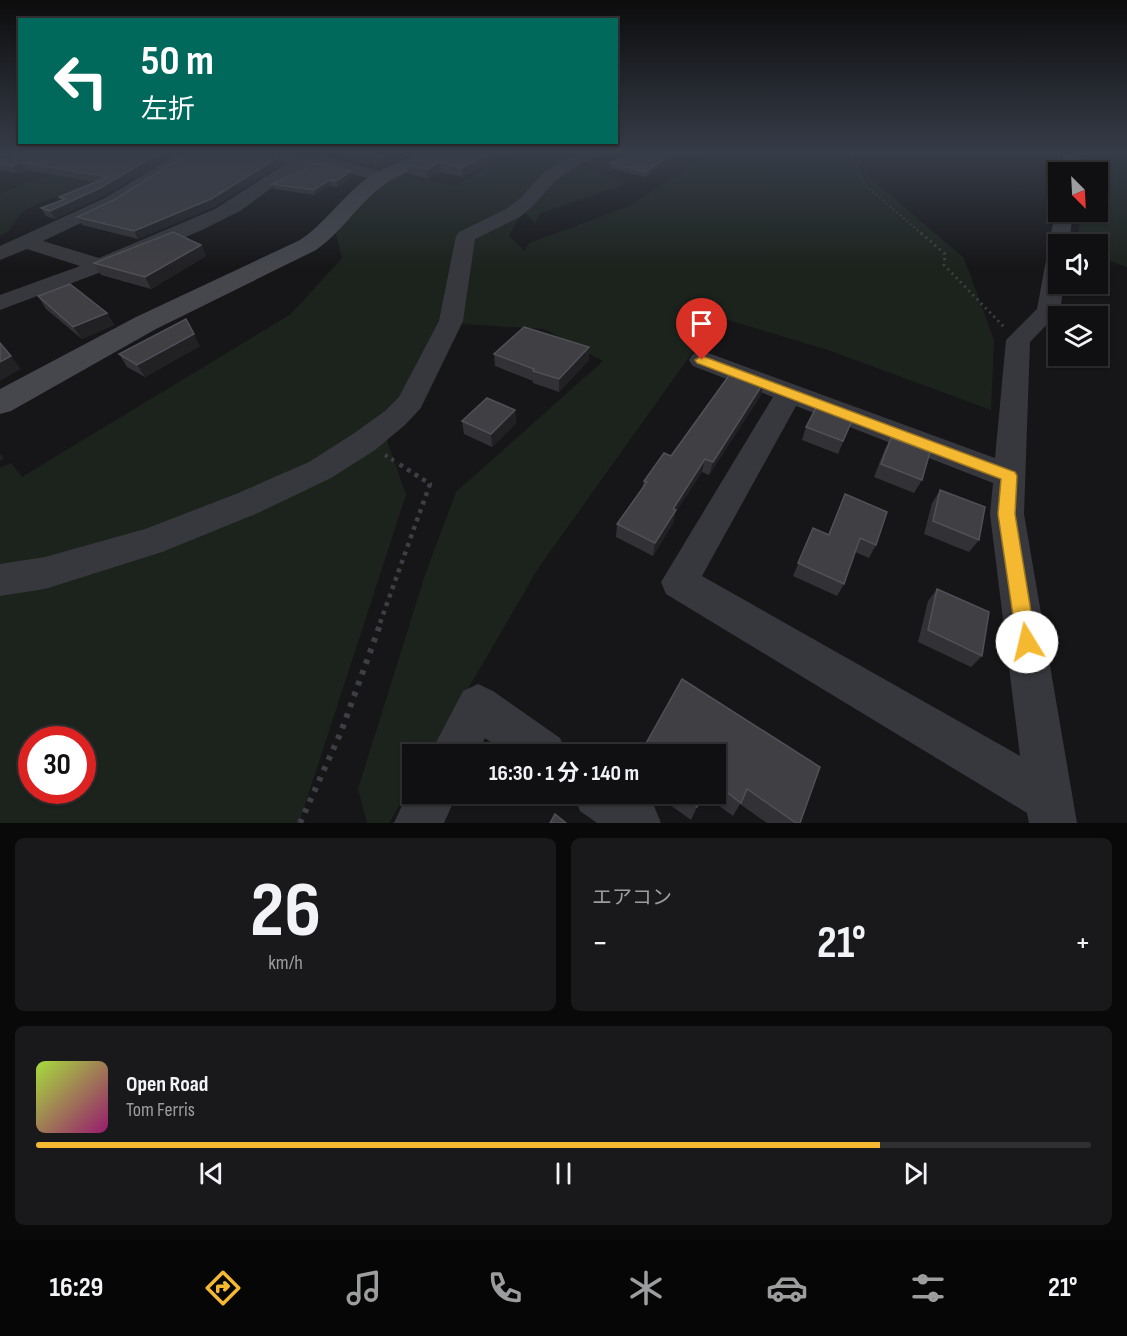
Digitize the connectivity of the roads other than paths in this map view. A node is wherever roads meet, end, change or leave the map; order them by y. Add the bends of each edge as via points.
1 (128, 191) edge
2 (255, 191) edge
3 (365, 191) edge
4 (536, 191) edge
5 (1062, 222) edge
6 (25, 242) junction
7 (0, 254) edge
8 (99, 266) junction
9 (0, 303) edge
10 (702, 360) dead end
11 (789, 393) junction
12 (0, 403) edge
13 (1009, 476) junction
14 (0, 580) edge
15 (458, 744) edge
16 (530, 744) edge
17 (428, 804) edge
18 (611, 804) edge
19 (1052, 811) edge
20 (418, 823) edge
21 (637, 823) edge

1 - 6 street
2 - 8 street via 235,207 186,231
3 - 12 street via 324,235 308,245 146,323
4 - 14 street via 513,213 466,236 446,331 410,402 364,442 320,471 150,542 45,573
5 - 13 street via 1048,311 1018,340
6 - 7 street
6 - 8 street
8 - 9 street
10 - 11 street
11 - 13 street
11 - 19 street via 679,582
13 - 19 street via 1006,514
15 - 16 street via 478,706
17 - 20 street
18 - 21 street

